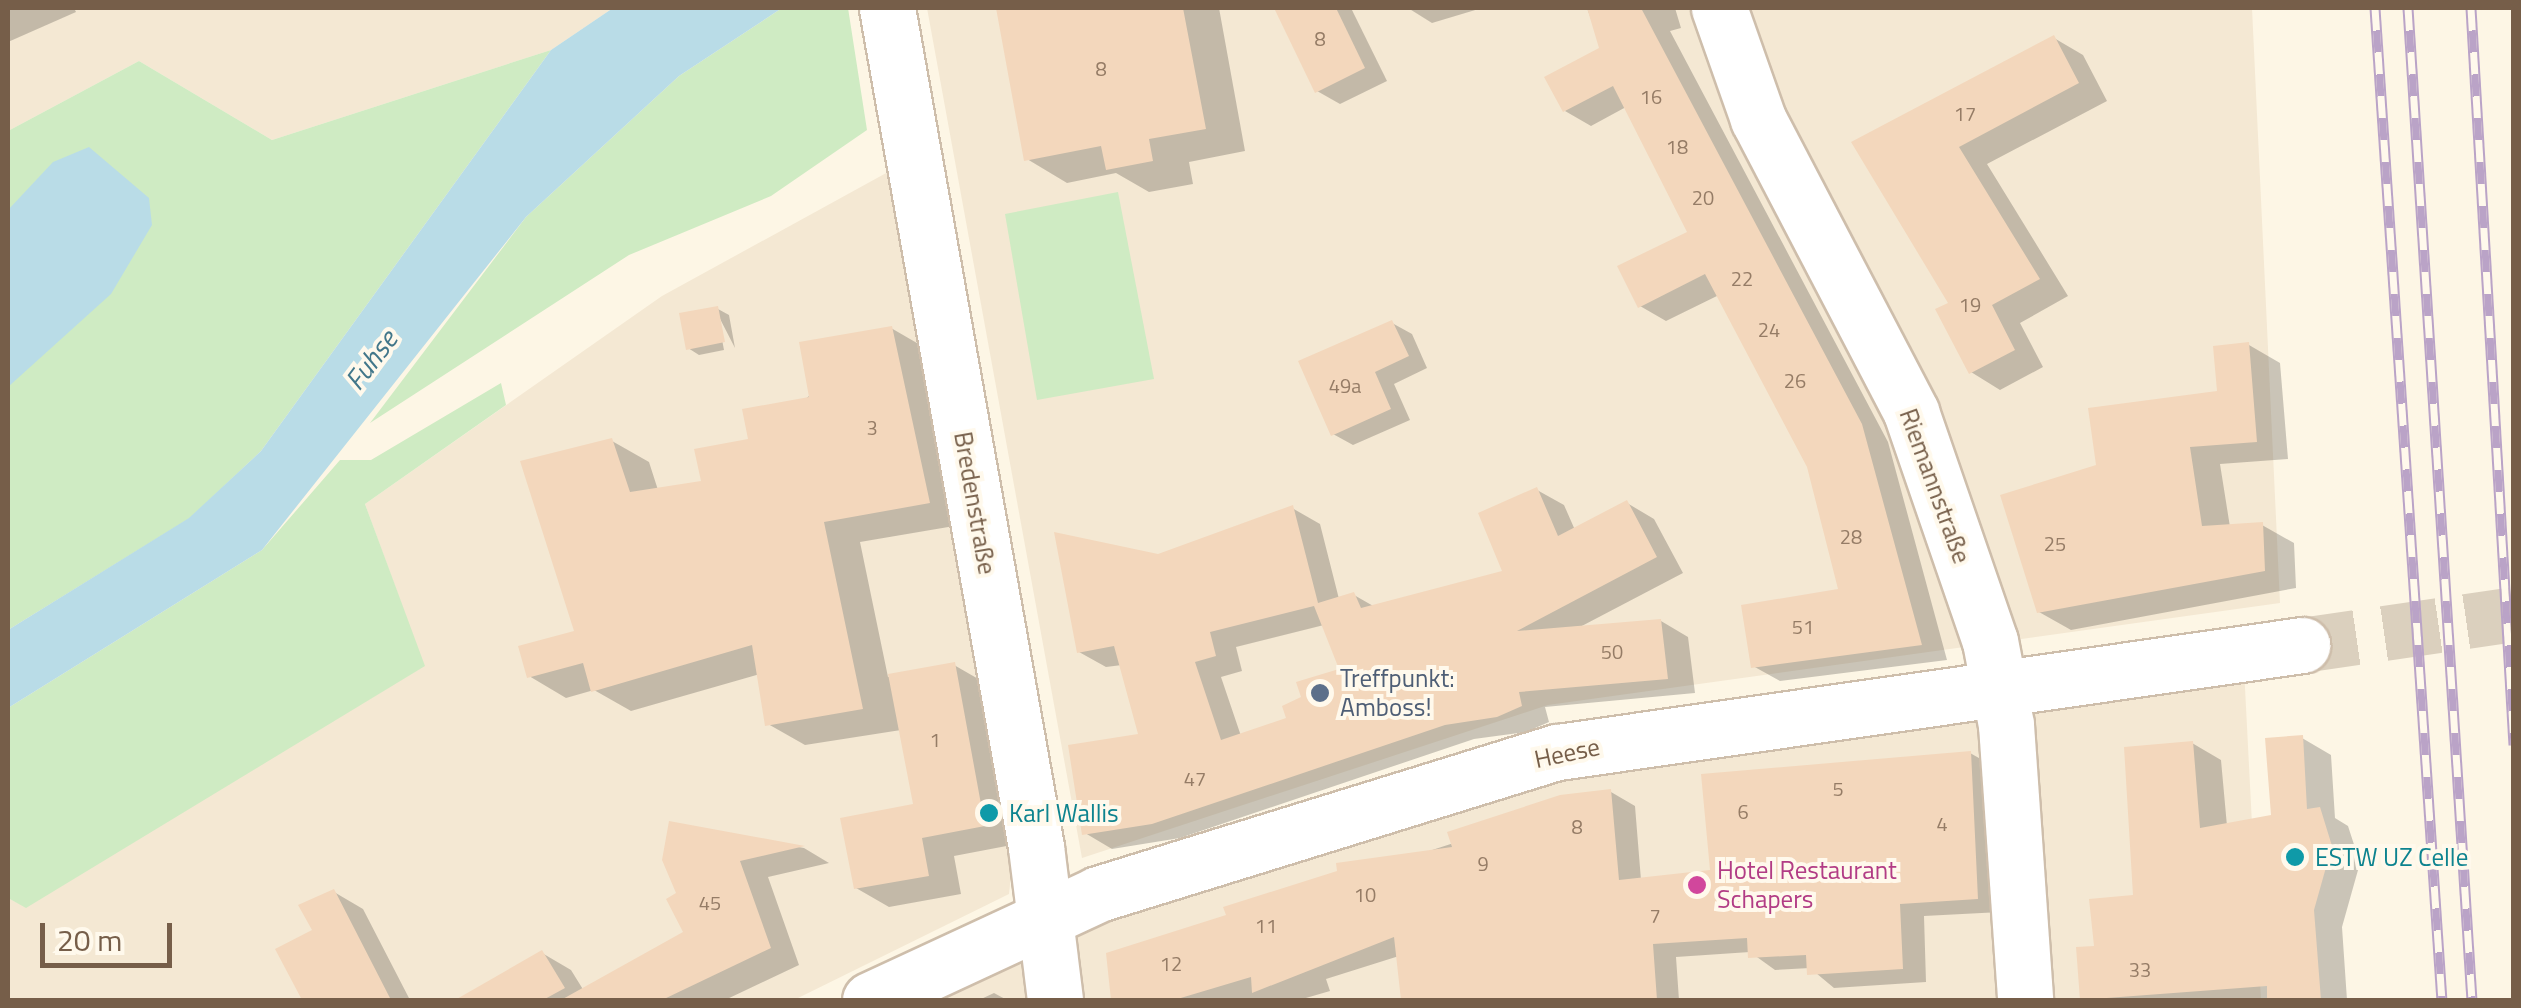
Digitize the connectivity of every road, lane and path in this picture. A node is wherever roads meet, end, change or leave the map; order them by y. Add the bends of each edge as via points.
1 (887, 8) edge
2 (1719, 8) edge
3 (2302, 645) tunnel mouth
4 (1998, 687) junction
5 (1044, 918) junction
6 (870, 1000) edge
7 (1055, 1000) edge
8 (2025, 1000) edge

1 - 5 street, Bredenstraße
2 - 4 street, Riemannstraße via 1758,119 1911,412
3 - 4 street, Heese
4 - 5 street, Heese via 1558,752
4 - 8 street, Riemannstraße
5 - 6 street, Heese
5 - 7 street, Bredenstraße

